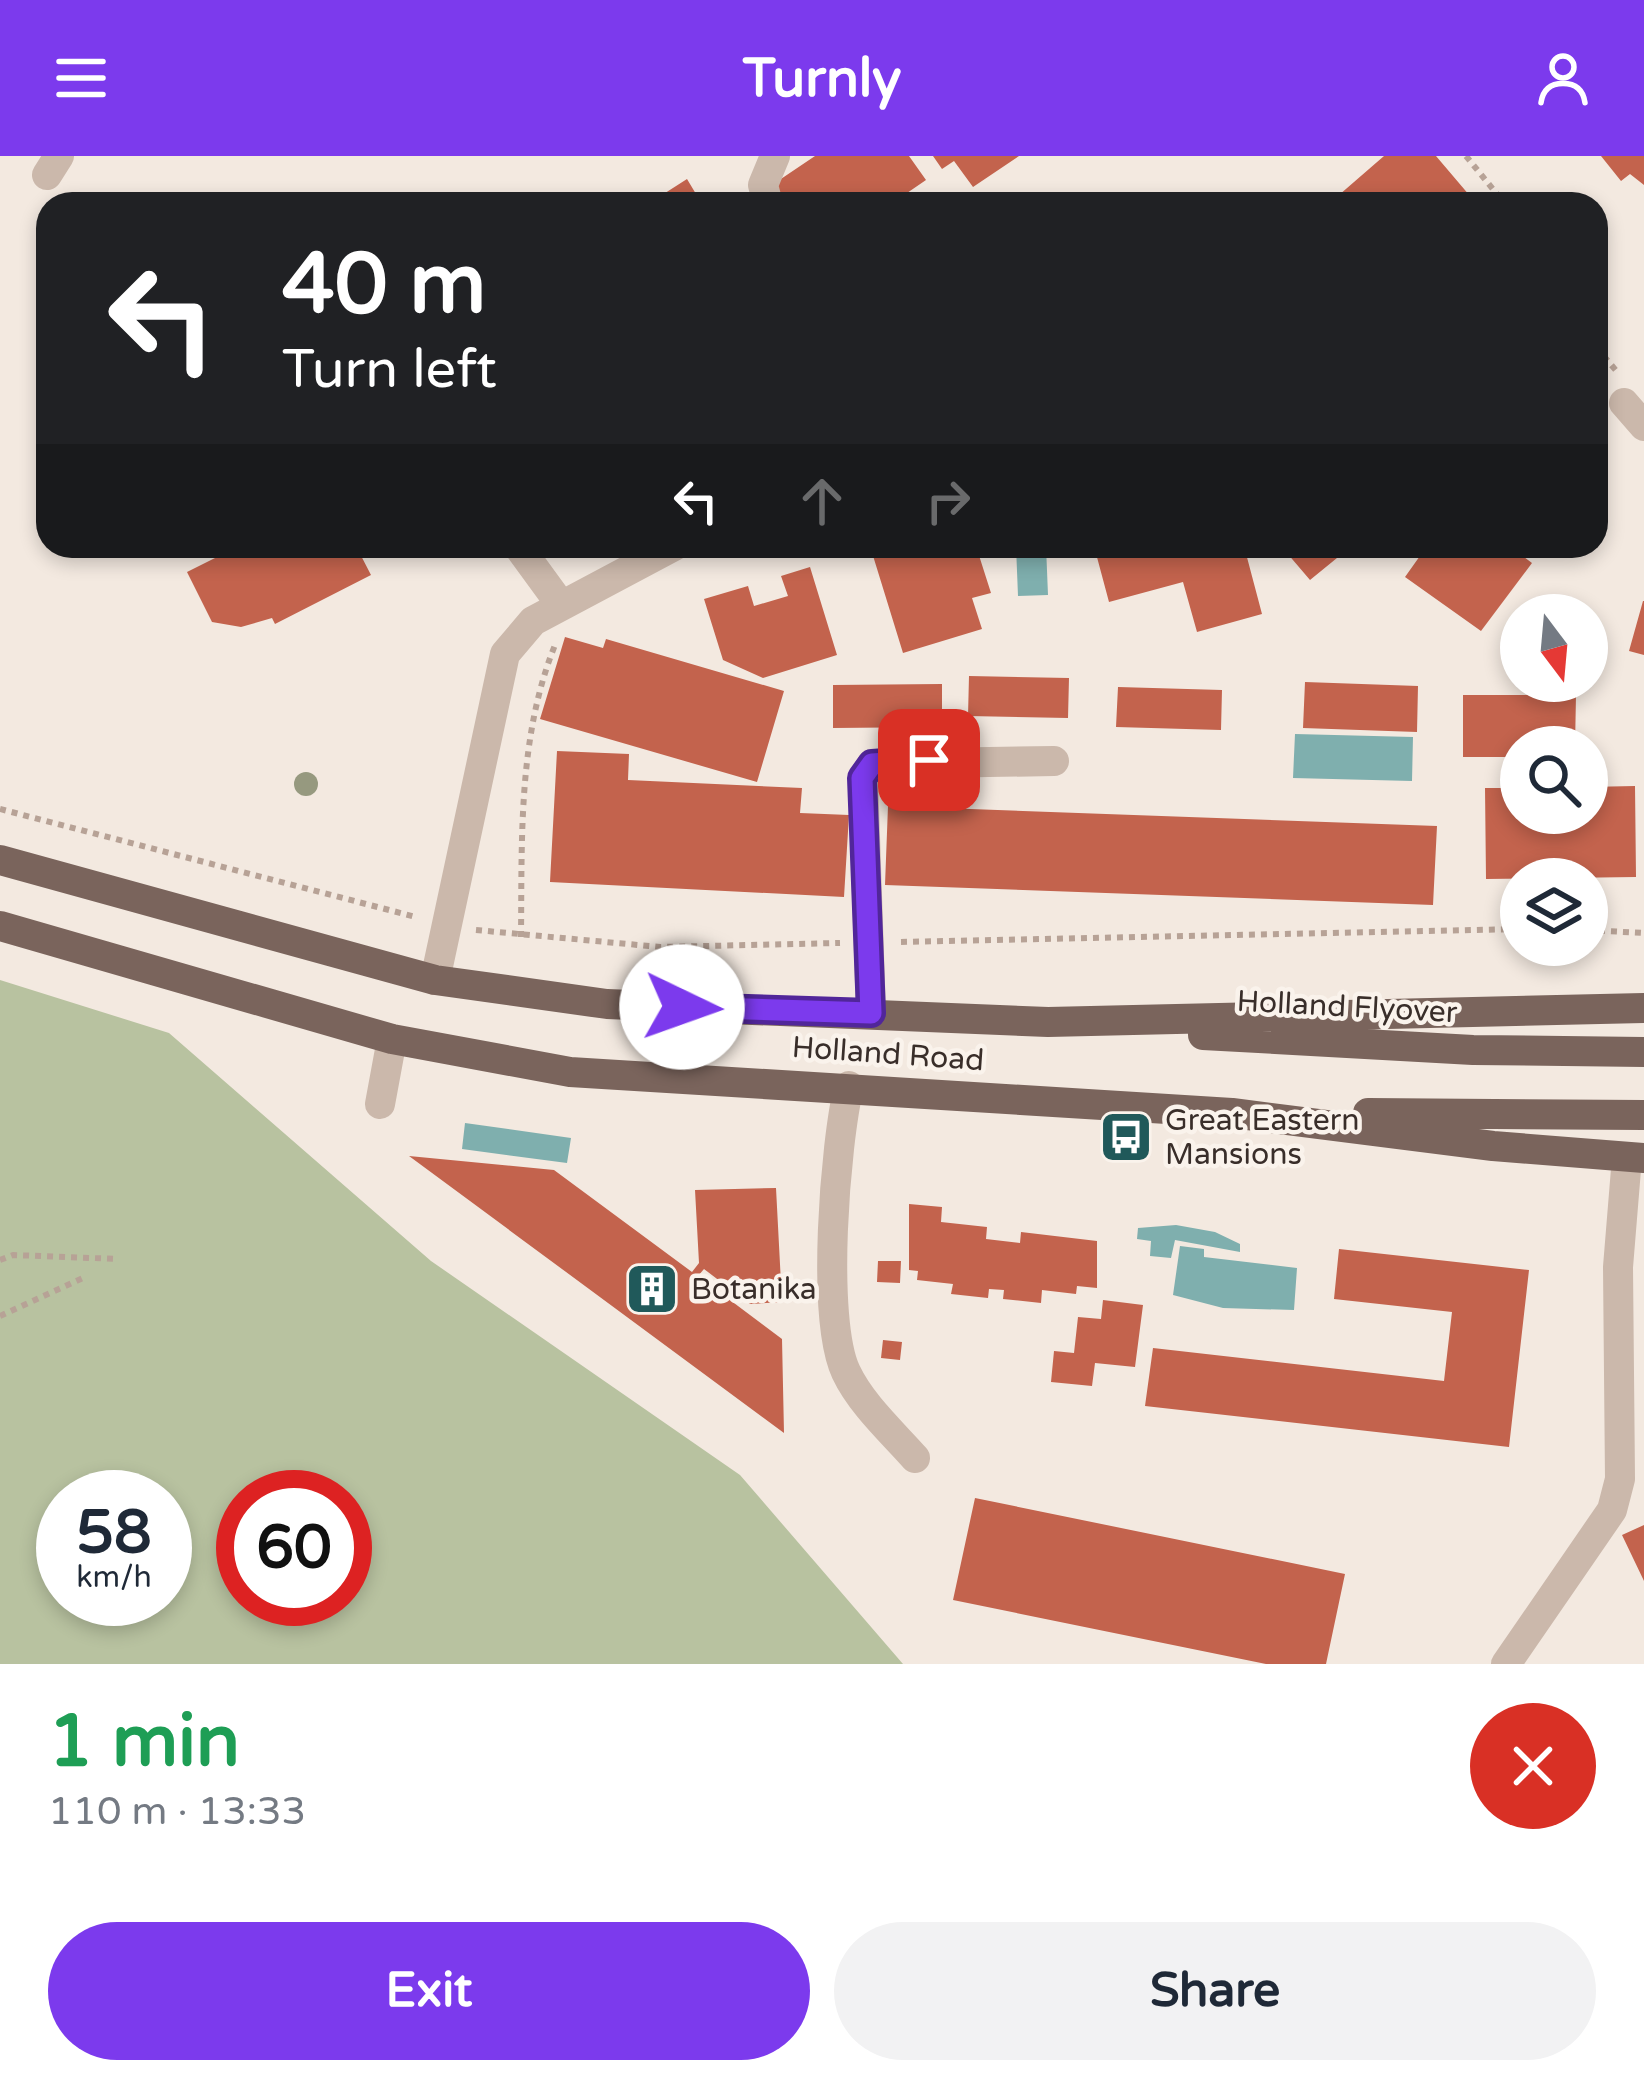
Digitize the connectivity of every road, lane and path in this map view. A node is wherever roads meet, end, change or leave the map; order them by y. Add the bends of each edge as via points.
1 (776, 156) edge
2 (1466, 156) edge
3 (765, 192) edge
4 (1495, 192) edge
5 (527, 558) edge
6 (670, 558) edge
7 (561, 605) junction
8 (558, 639) dead end
9 (1054, 760) dead end
10 (0, 809) edge
11 (0, 860) edge
12 (7, 924) edge
13 (446, 925) junction
14 (1500, 929) edge
15 (1608, 931) edge
16 (1644, 933) edge
17 (521, 937) junction
18 (866, 943) junction
19 (435, 980) junction
20 (1644, 1008) edge
21 (871, 1013) junction
22 (1048, 1022) junction
23 (392, 1039) junction
24 (1644, 1052) edge
25 (849, 1087) junction
26 (380, 1104) dead end
27 (1232, 1113) junction
28 (1644, 1115) edge
29 (1635, 1157) edge
30 (118, 1259) dead end
31 (0, 1260) edge
32 (87, 1276) dead end
33 (0, 1316) edge
34 (915, 1458) dead end
35 (1506, 1664) edge

1 - 3 street
2 - 4 path
5 - 7 street
6 - 7 street
7 - 13 street via 533,621 505,654
8 - 17 path via 536,694 521,816
9 - 18 street via 872,764 862,778
10 - 13 path
11 - 19 main road, Holland Road
12 - 23 main road, Holland Road
13 - 17 path
13 - 19 street
14 - 18 path
15 - 16 path
17 - 18 path via 660,946
18 - 21 street
19 - 21 main road, Holland Road via 607,1004
20 - 22 main road, Holland Road
21 - 22 main road, Holland Road
22 - 24 main road, Holland Flyover via 1284,1042
23 - 25 main road, Holland Road via 569,1072
23 - 26 street
25 - 27 main road, Holland Road
25 - 34 street via 832,1208 840,1351 862,1397
27 - 28 main road
27 - 29 main road, Holland Road
29 - 35 street via 1618,1267 1620,1479 1612,1510
30 - 31 path
32 - 33 path

